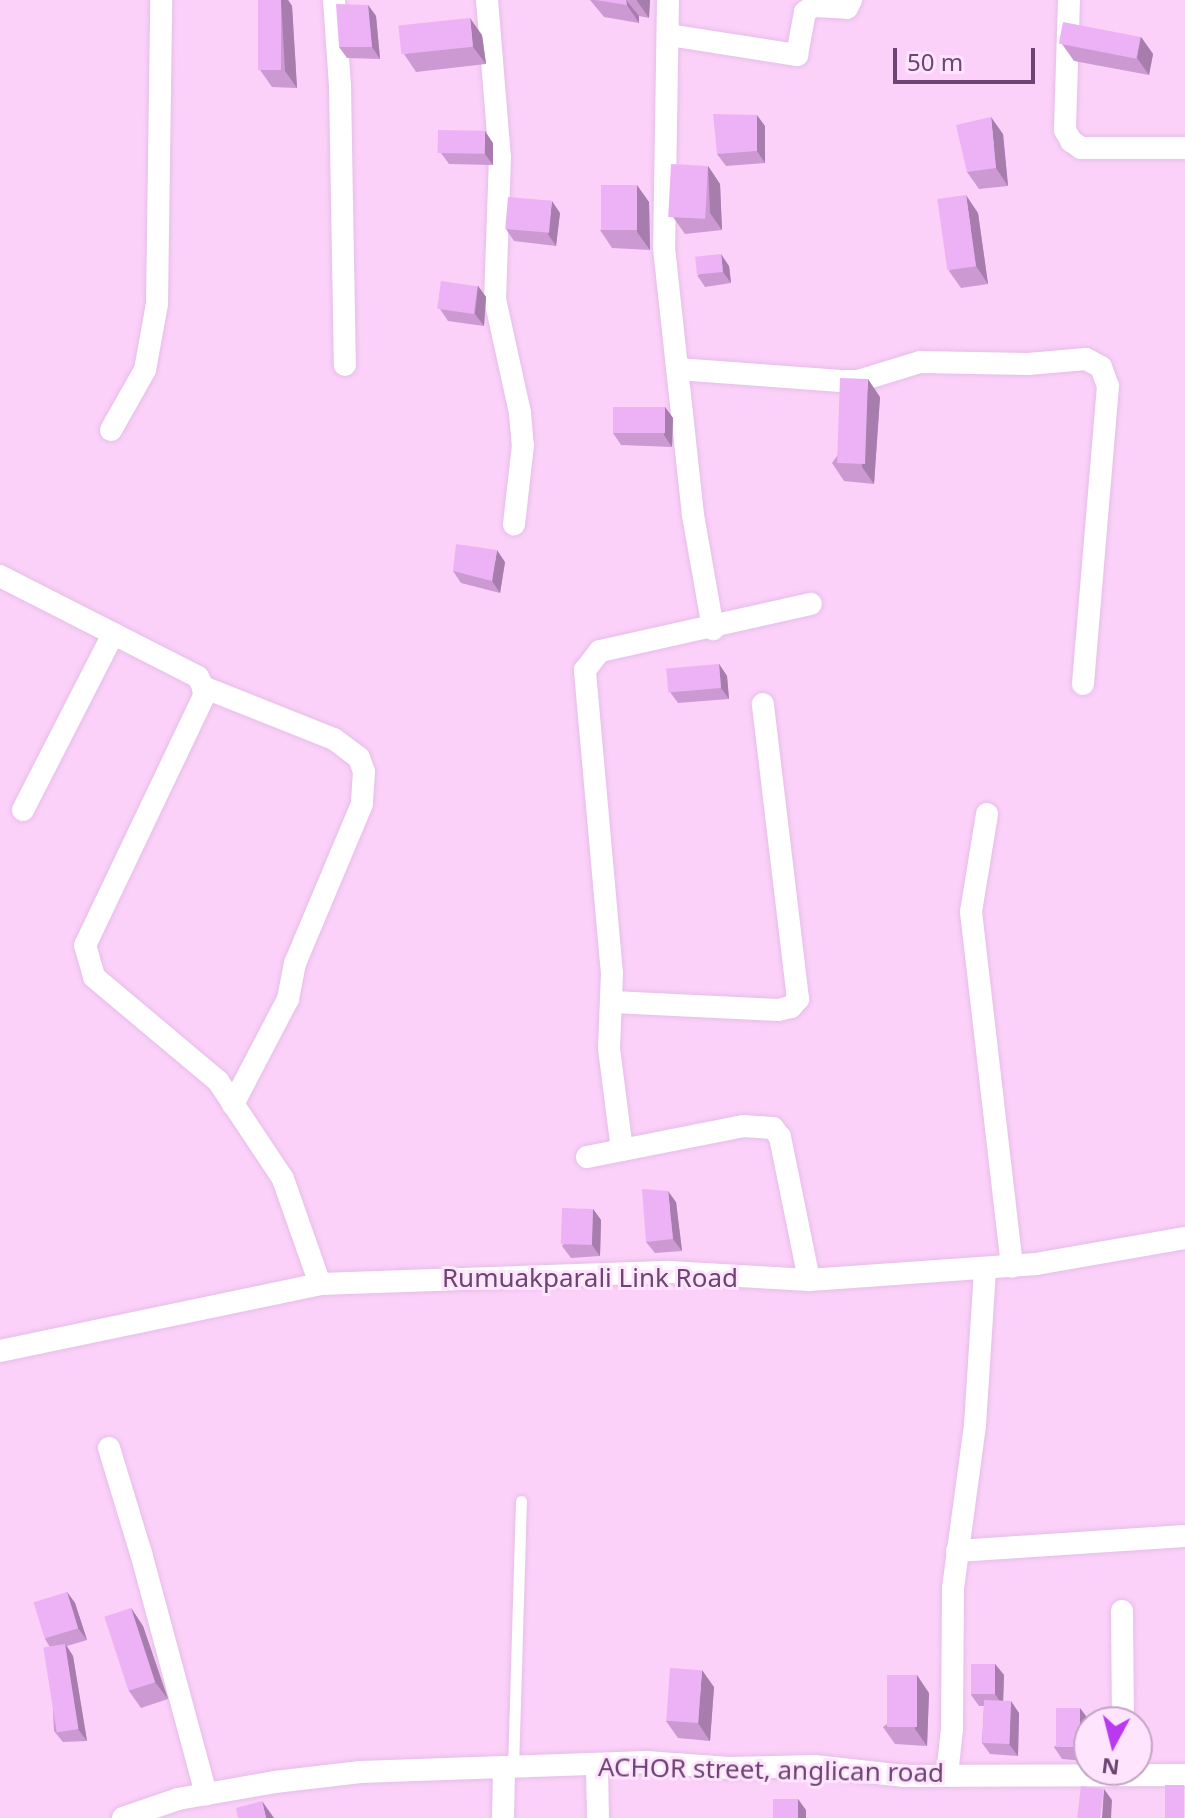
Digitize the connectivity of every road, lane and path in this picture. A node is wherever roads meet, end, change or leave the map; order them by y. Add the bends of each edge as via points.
1 (161, 0) edge
2 (334, 0) edge
3 (487, 0) edge
4 (668, 0) edge
5 (851, 0) edge
6 (1069, 0) edge
7 (669, 35) junction
8 (1185, 148) edge
9 (345, 365) dead end
10 (678, 369) junction
11 (111, 430) dead end
12 (514, 524) dead end
13 (0, 576) edge
14 (811, 604) dead end
15 (713, 629) junction
16 (113, 634) junction
17 (1083, 684) dead end
18 (203, 687) junction
19 (763, 704) dead end
20 (23, 810) dead end
21 (987, 814) dead end
22 (613, 1002) junction
23 (233, 1104) junction
24 (622, 1150) junction
25 (587, 1157) dead end
26 (1185, 1238) edge
27 (1012, 1267) junction
28 (985, 1269) junction
29 (809, 1280) junction
30 (320, 1284) junction
31 (0, 1351) edge
32 (109, 1448) dead end
33 (521, 1501) dead end
34 (1185, 1536) edge
35 (957, 1551) junction
36 (1122, 1611) dead end
37 (1123, 1706) edge
38 (597, 1766) junction
39 (508, 1769) junction
40 (1073, 1774) edge
41 (1153, 1774) edge
42 (947, 1775) junction
43 (1185, 1775) edge
44 (206, 1794) junction
45 (123, 1818) edge
46 (503, 1818) edge
47 (598, 1818) edge

1 - 11 street via 157,304 145,370
2 - 9 street
3 - 12 street via 500,157 495,299 523,445
4 - 7 street
5 - 7 street via 847,8 814,6 805,12 797,55
6 - 8 street via 1065,130 1071,141 1081,148
7 - 10 street via 664,248
10 - 15 street via 693,515
10 - 17 street via 850,381 920,362 1086,359 1101,367 1108,386
13 - 16 street
14 - 15 street
15 - 22 street via 600,651 585,670
16 - 18 street via 198,677
16 - 20 street
18 - 23 street via 204,696 85,945 94,977 218,1081
18 - 23 street via 334,739 359,758 364,772 362,804 295,963 288,999
19 - 22 street via 798,999 778,1010
21 - 27 street via 971,912
22 - 24 street via 609,1048
23 - 30 street via 283,1179
24 - 25 street
24 - 29 street via 743,1126 773,1128 780,1137
26 - 27 street, Rumuakparali Link Road
27 - 28 street, Rumuakparali Link Road
28 - 29 street, Rumuakparali Link Road
28 - 35 street via 975,1425
29 - 30 street, Rumuakparali Link Road via 670,1272
30 - 31 street, Rumuakparali Link Road
32 - 44 street
33 - 39 lane
34 - 35 street
35 - 42 street
36 - 37 street
38 - 39 street, ACHOR street, anglican road
38 - 42 street, ACHOR street, anglican road via 814,1766
38 - 47 street
39 - 44 street, ACHOR street, anglican road via 360,1772
39 - 46 street
40 - 42 street, ACHOR street, anglican road
41 - 43 street, ACHOR street, anglican road
44 - 45 street, ACHOR street, anglican road

